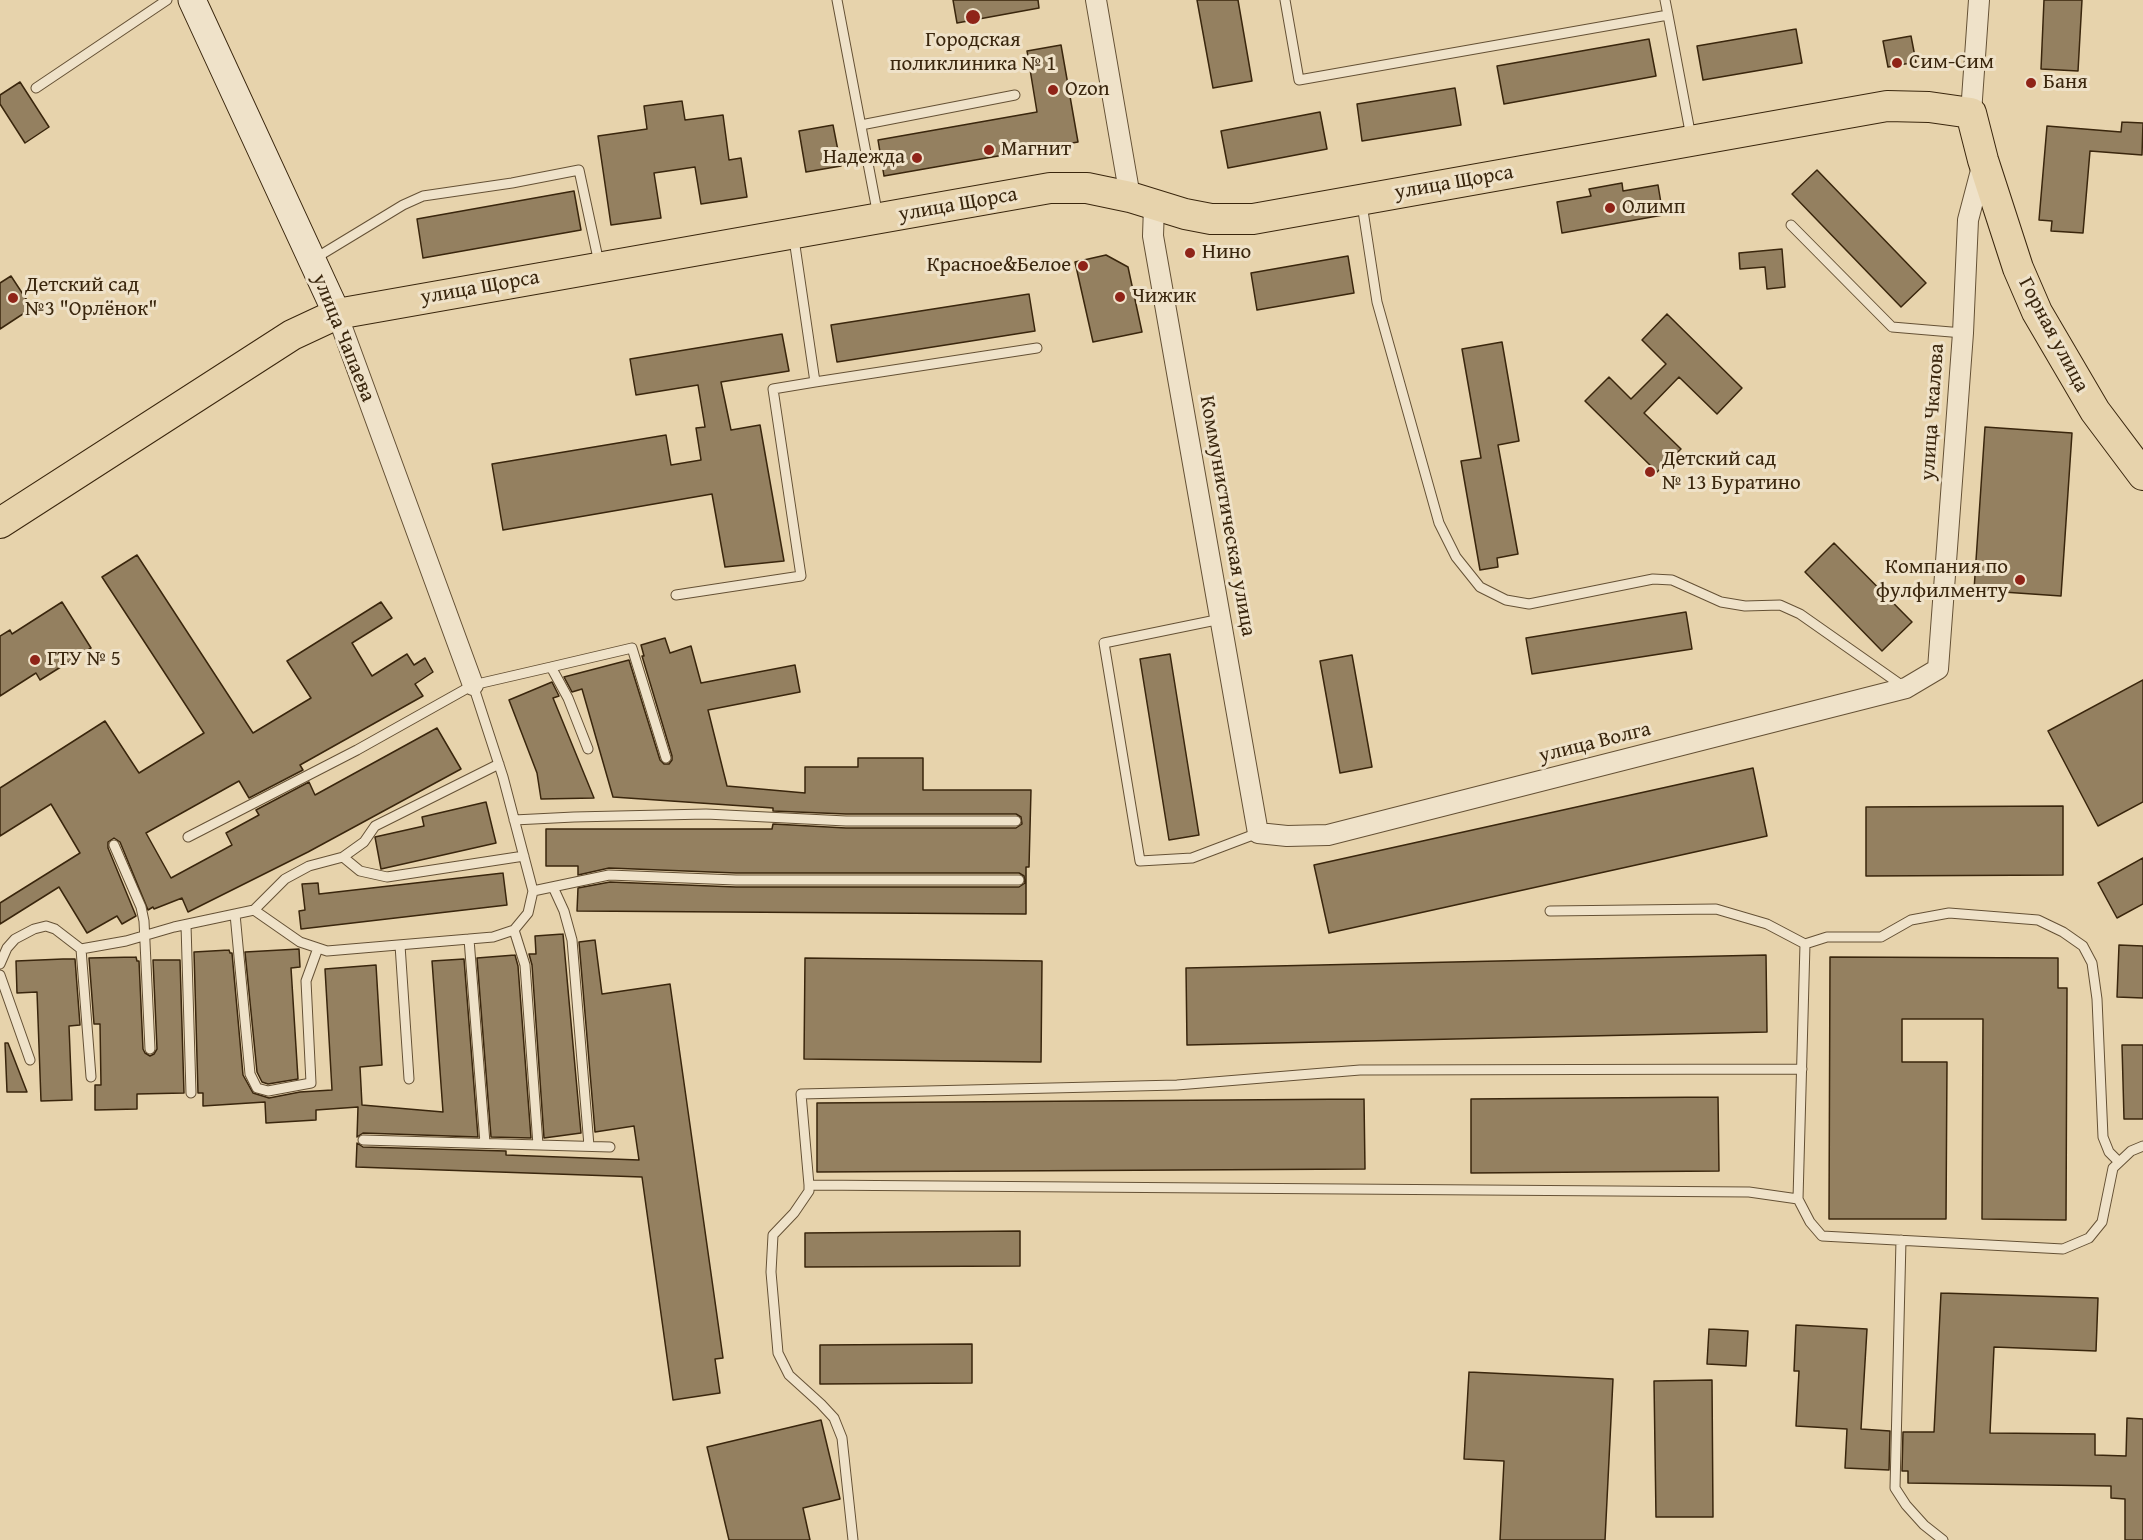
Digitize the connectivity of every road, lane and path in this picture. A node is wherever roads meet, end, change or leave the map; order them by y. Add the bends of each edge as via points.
1 (167, 0) edge
2 (192, 0) edge
3 (837, 0) edge
4 (1096, 0) edge
5 (1285, 0) edge
6 (1665, 0) edge
7 (1979, 0) edge
8 (1668, 15) junction
9 (36, 88) dead end
10 (1015, 95) dead end
11 (1971, 112) junction
12 (861, 125) junction
13 (1692, 141) junction
14 (1983, 160) junction
15 (1361, 200) junction
16 (1142, 202) junction
17 (879, 218) junction
18 (1791, 225) dead end
19 (793, 233) junction
20 (312, 260) junction
21 (600, 267) junction
22 (337, 314) junction
23 (1963, 333) junction
24 (1037, 348) dead end
25 (816, 382) junction
26 (2143, 475) edge
27 (0, 523) edge
28 (676, 595) dead end
29 (1221, 619) junction
30 (551, 667) junction
31 (1938, 669) joint
32 (472, 685) junction
33 (1906, 688) junction
34 (588, 749) dead end
35 (666, 759) dead end
36 (499, 764) junction
37 (514, 820) junction
38 (1016, 821) dead end
39 (1258, 833) junction
40 (188, 837) dead end
41 (114, 845) dead end
42 (524, 856) junction
43 (344, 857) junction
44 (1019, 880) dead end
45 (553, 887) junction
46 (533, 891) junction
47 (254, 909) junction
48 (1550, 911) dead end
49 (235, 914) junction
50 (186, 925) junction
51 (514, 930) junction
52 (146, 935) junction
53 (469, 939) junction
54 (1805, 944) junction
55 (400, 945) junction
56 (318, 948) junction
57 (81, 949) junction
58 (0, 964) edge
59 (0, 975) edge
60 (150, 1049) dead end
61 (30, 1060) dead end
62 (1802, 1069) junction
63 (91, 1077) dead end
64 (409, 1079) dead end
65 (191, 1093) dead end
66 (363, 1140) dead end
67 (485, 1143) junction
68 (538, 1145) junction
69 (590, 1146) junction
70 (2143, 1146) edge
71 (610, 1147) dead end
72 (2119, 1162) junction
73 (809, 1185) junction
74 (1798, 1199) junction
75 (1901, 1240) junction
76 (853, 1540) edge
77 (1942, 1540) edge

1 - 9 lane
2 - 20 main road, улица Чапаева
3 - 12 lane
4 - 16 street, Коммунистическая улица
5 - 8 lane via 1299,80
6 - 8 lane
7 - 11 street
8 - 13 lane
10 - 12 lane
11 - 13 main road, улица Щорса via 1887,106
11 - 14 main road, Горная улица
12 - 17 lane
13 - 15 main road, улица Щорса
14 - 23 street, улица Чкалова via 1968,220
14 - 26 main road, Горная улица via 2018,268 2037,312 2095,411
15 - 16 main road, улица Щорса via 1242,219 1211,219
15 - 33 lane via 1377,302 1439,523 1456,557 1480,587 1506,600 1529,604 1653,579 1672,580 1721,602 1745,606 1780,604
16 - 17 main road, улица Щорса via 1087,188 1050,188
16 - 29 street, Коммунистическая улица via 1153,236
17 - 19 main road, улица Щорса
18 - 23 lane via 1892,327
19 - 21 main road, улица Щорса
19 - 25 lane
20 - 21 lane via 423,196 579,170
20 - 22 main road, улица Чапаева
21 - 22 main road, улица Щорса
22 - 27 main road, улица Щорса via 291,335
22 - 32 street, улица Чапаева
23 - 31 street, улица Чкалова
24 - 25 lane
25 - 28 lane via 773,389 801,576
29 - 39 street, Коммунистическая улица
29 - 39 lane via 1104,643 1140,861 1192,858
30 - 32 lane
30 - 34 lane
30 - 35 lane via 632,648
31 - 33 street, улица Волга
32 - 36 lane
32 - 40 lane via 357,750
33 - 39 street, улица Волга via 1328,835
36 - 37 lane
36 - 43 lane via 375,826 364,842
37 - 38 lane via 706,814 846,821
37 - 42 lane
41 - 52 lane via 141,908
42 - 43 lane via 387,876 360,871
42 - 46 lane
43 - 47 lane via 309,866 285,879
44 - 45 lane via 736,880 609,875
45 - 46 lane
45 - 69 lane via 572,940
46 - 51 lane via 528,913
47 - 49 lane
47 - 56 lane via 300,942
48 - 54 lane via 1716,909 1767,924
49 - 50 lane
49 - 56 lane via 250,1074 256,1088 268,1091 311,1083 306,981
50 - 52 lane
50 - 65 lane
51 - 53 lane
51 - 68 lane via 525,965
52 - 57 lane
52 - 60 lane
53 - 55 lane
53 - 67 lane
54 - 62 lane
54 - 72 lane via 1827,937 1881,937 1911,920 1949,913 2038,920 2083,946 2092,963 2097,999 2103,1137 2109,1152
55 - 56 lane via 327,951
55 - 64 lane
57 - 58 lane via 45,926 15,939 6,948
57 - 63 lane
59 - 61 lane
62 - 73 lane via 1360,1070 1177,1086 801,1094
62 - 74 lane
66 - 67 lane
67 - 68 lane
68 - 69 lane
69 - 71 lane
70 - 72 lane
72 - 75 lane via 2113,1168 2102,1222 2089,1238 2063,1249
73 - 74 lane via 1749,1192
73 - 76 lane via 810,1191 773,1235 771,1272 778,1353 789,1375 834,1418 842,1438
74 - 75 lane via 1822,1236
75 - 77 lane via 1895,1488 1924,1525

